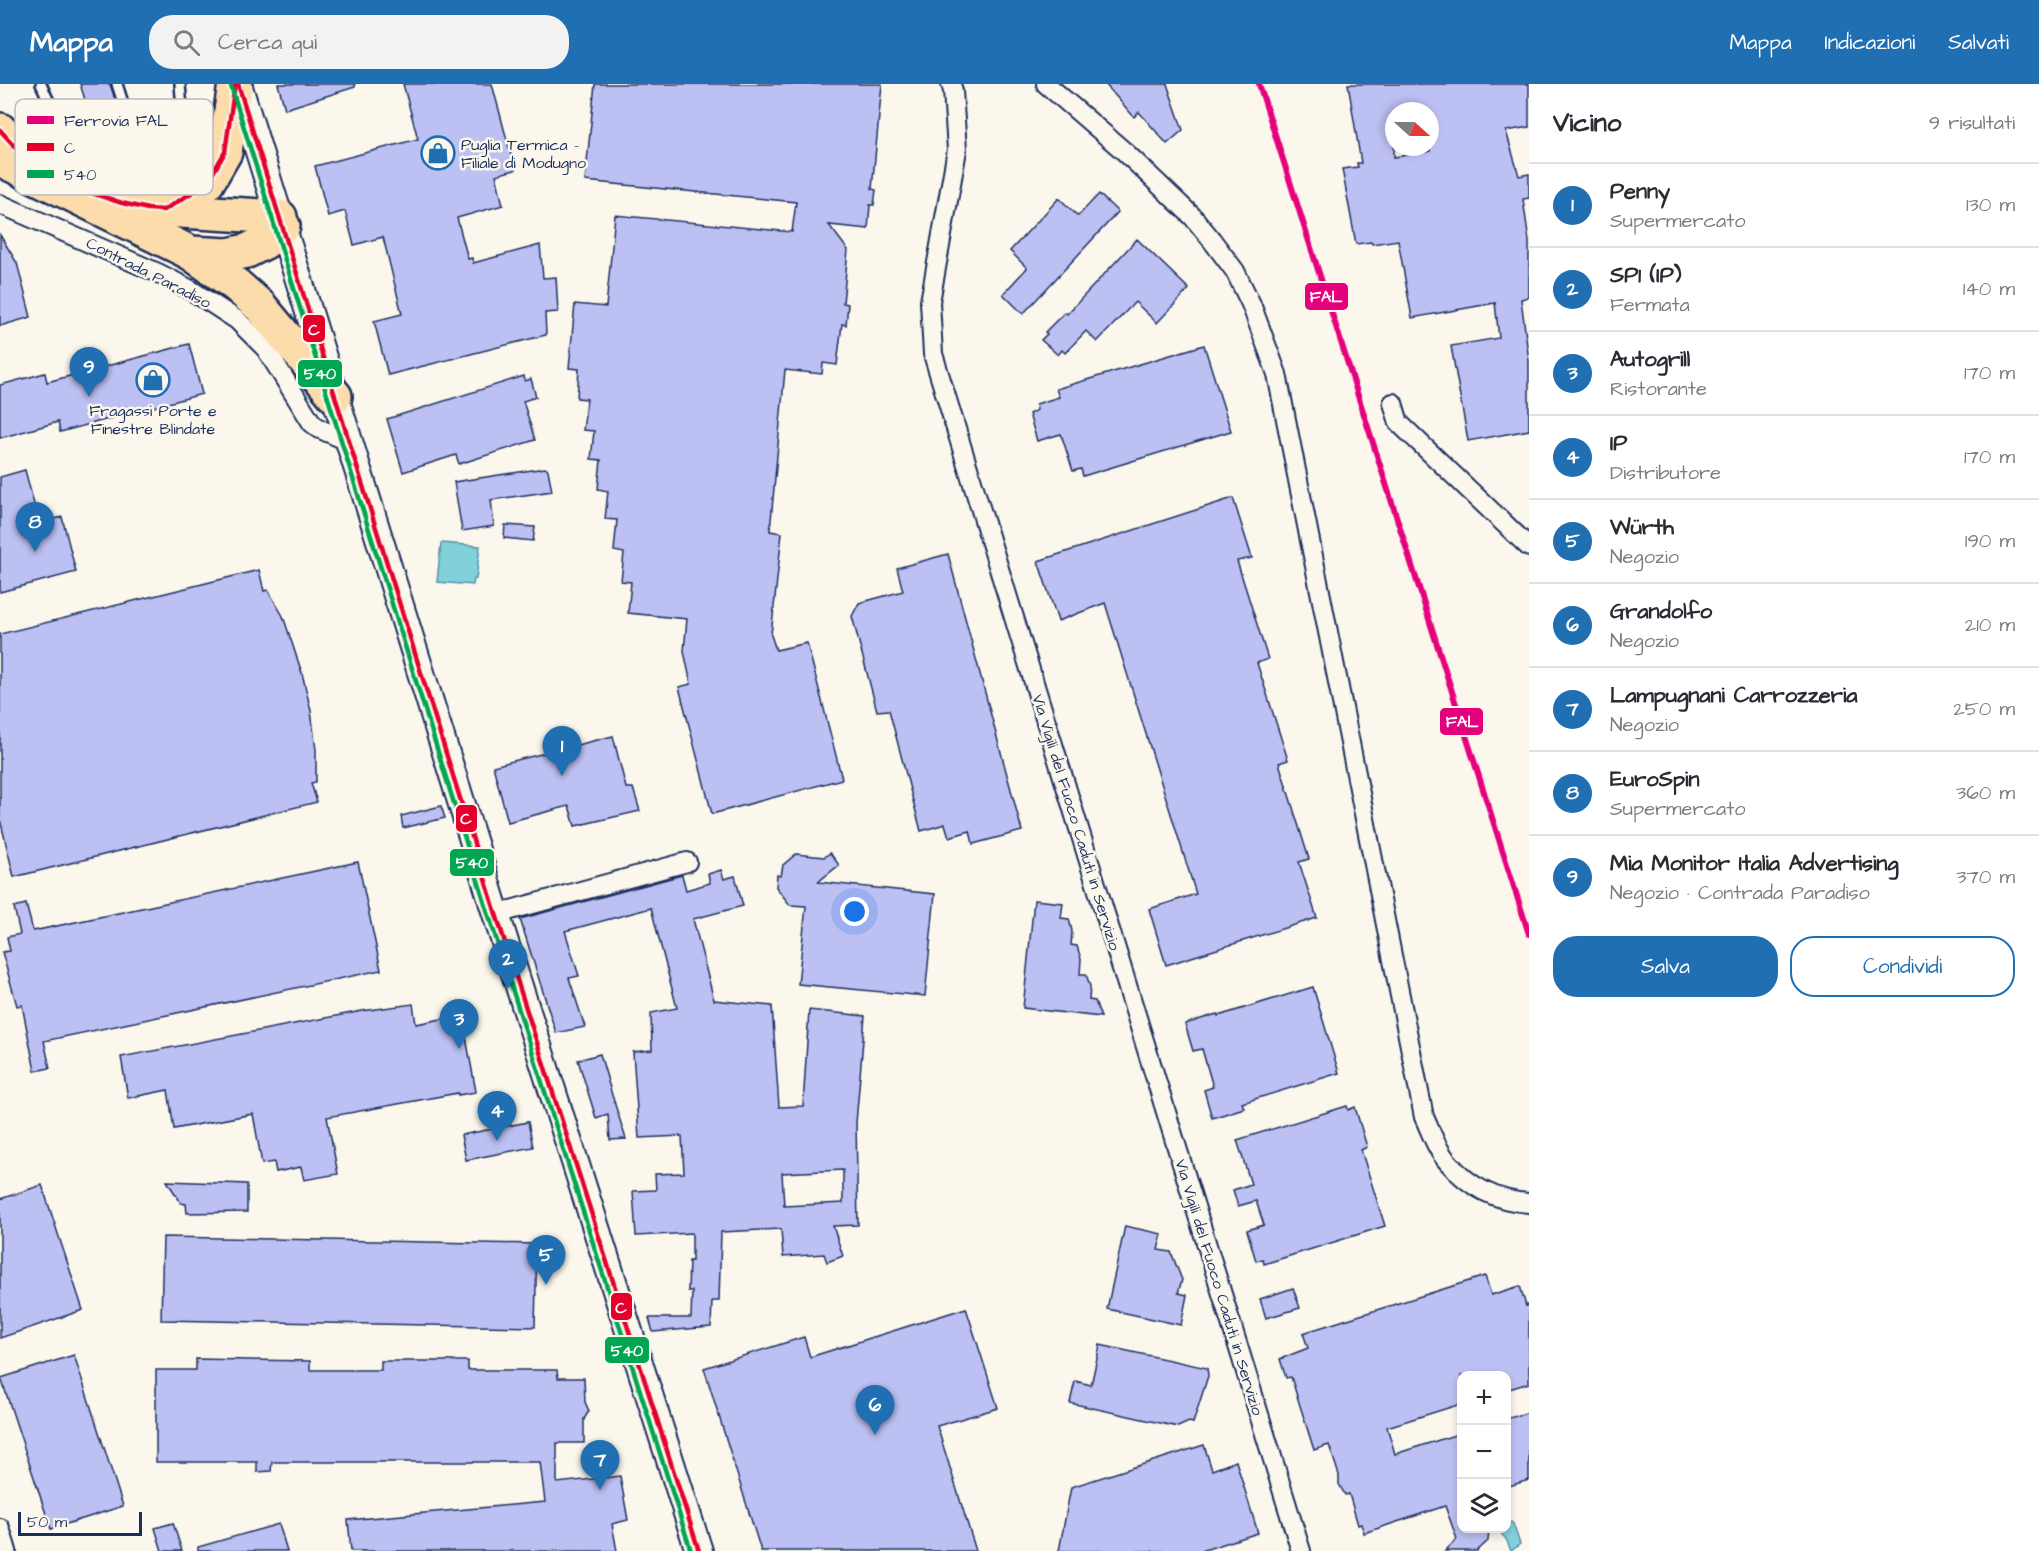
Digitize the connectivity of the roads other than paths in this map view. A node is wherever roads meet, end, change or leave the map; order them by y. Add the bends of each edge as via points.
1 (41, 84) edge
2 (117, 84) edge
3 (180, 84) edge
4 (237, 84) edge
5 (951, 84) edge
6 (1046, 84) edge
7 (48, 99) edge
8 (122, 99) edge
9 (181, 99) edge
10 (0, 130) edge
11 (15, 147) edge
12 (0, 159) edge
13 (15, 166) edge
14 (213, 173) edge
15 (73, 195) edge
16 (98, 195) edge
17 (188, 195) edge
18 (0, 204) edge
19 (164, 210) junction
20 (281, 222) junction
21 (191, 253) junction
22 (335, 396) junction
23 (1393, 403) dead end
24 (350, 442) junction
25 (1529, 547) edge
26 (687, 862) dead end
27 (496, 914) junction
28 (1529, 1203) edge
29 (0, 1528) edge
30 (7, 1551) edge
31 (699, 1551) edge
32 (1301, 1551) edge

1 - 7 lane
2 - 8 lane
3 - 9 lane
4 - 14 highway via 225,152
4 - 20 street
5 - 32 street, Via Vigili del Fuoco Caduti in Servizio via 957,150 930,302 933,354
6 - 28 street via 1193,217 1235,272 1251,304 1277,374 1424,1117 1447,1161 1462,1176 1501,1199
10 - 11 highway
12 - 13 highway
15 - 21 highway
16 - 19 highway
17 - 19 highway
18 - 24 street, Contrada Paradiso via 158,273 217,306 266,349 312,423
19 - 20 highway
20 - 21 highway via 265,242 247,251 228,255
20 - 22 street
21 - 22 highway via 260,306
22 - 24 street
23 - 25 street via 1399,423
24 - 27 street
26 - 27 street
27 - 31 street
29 - 30 street

